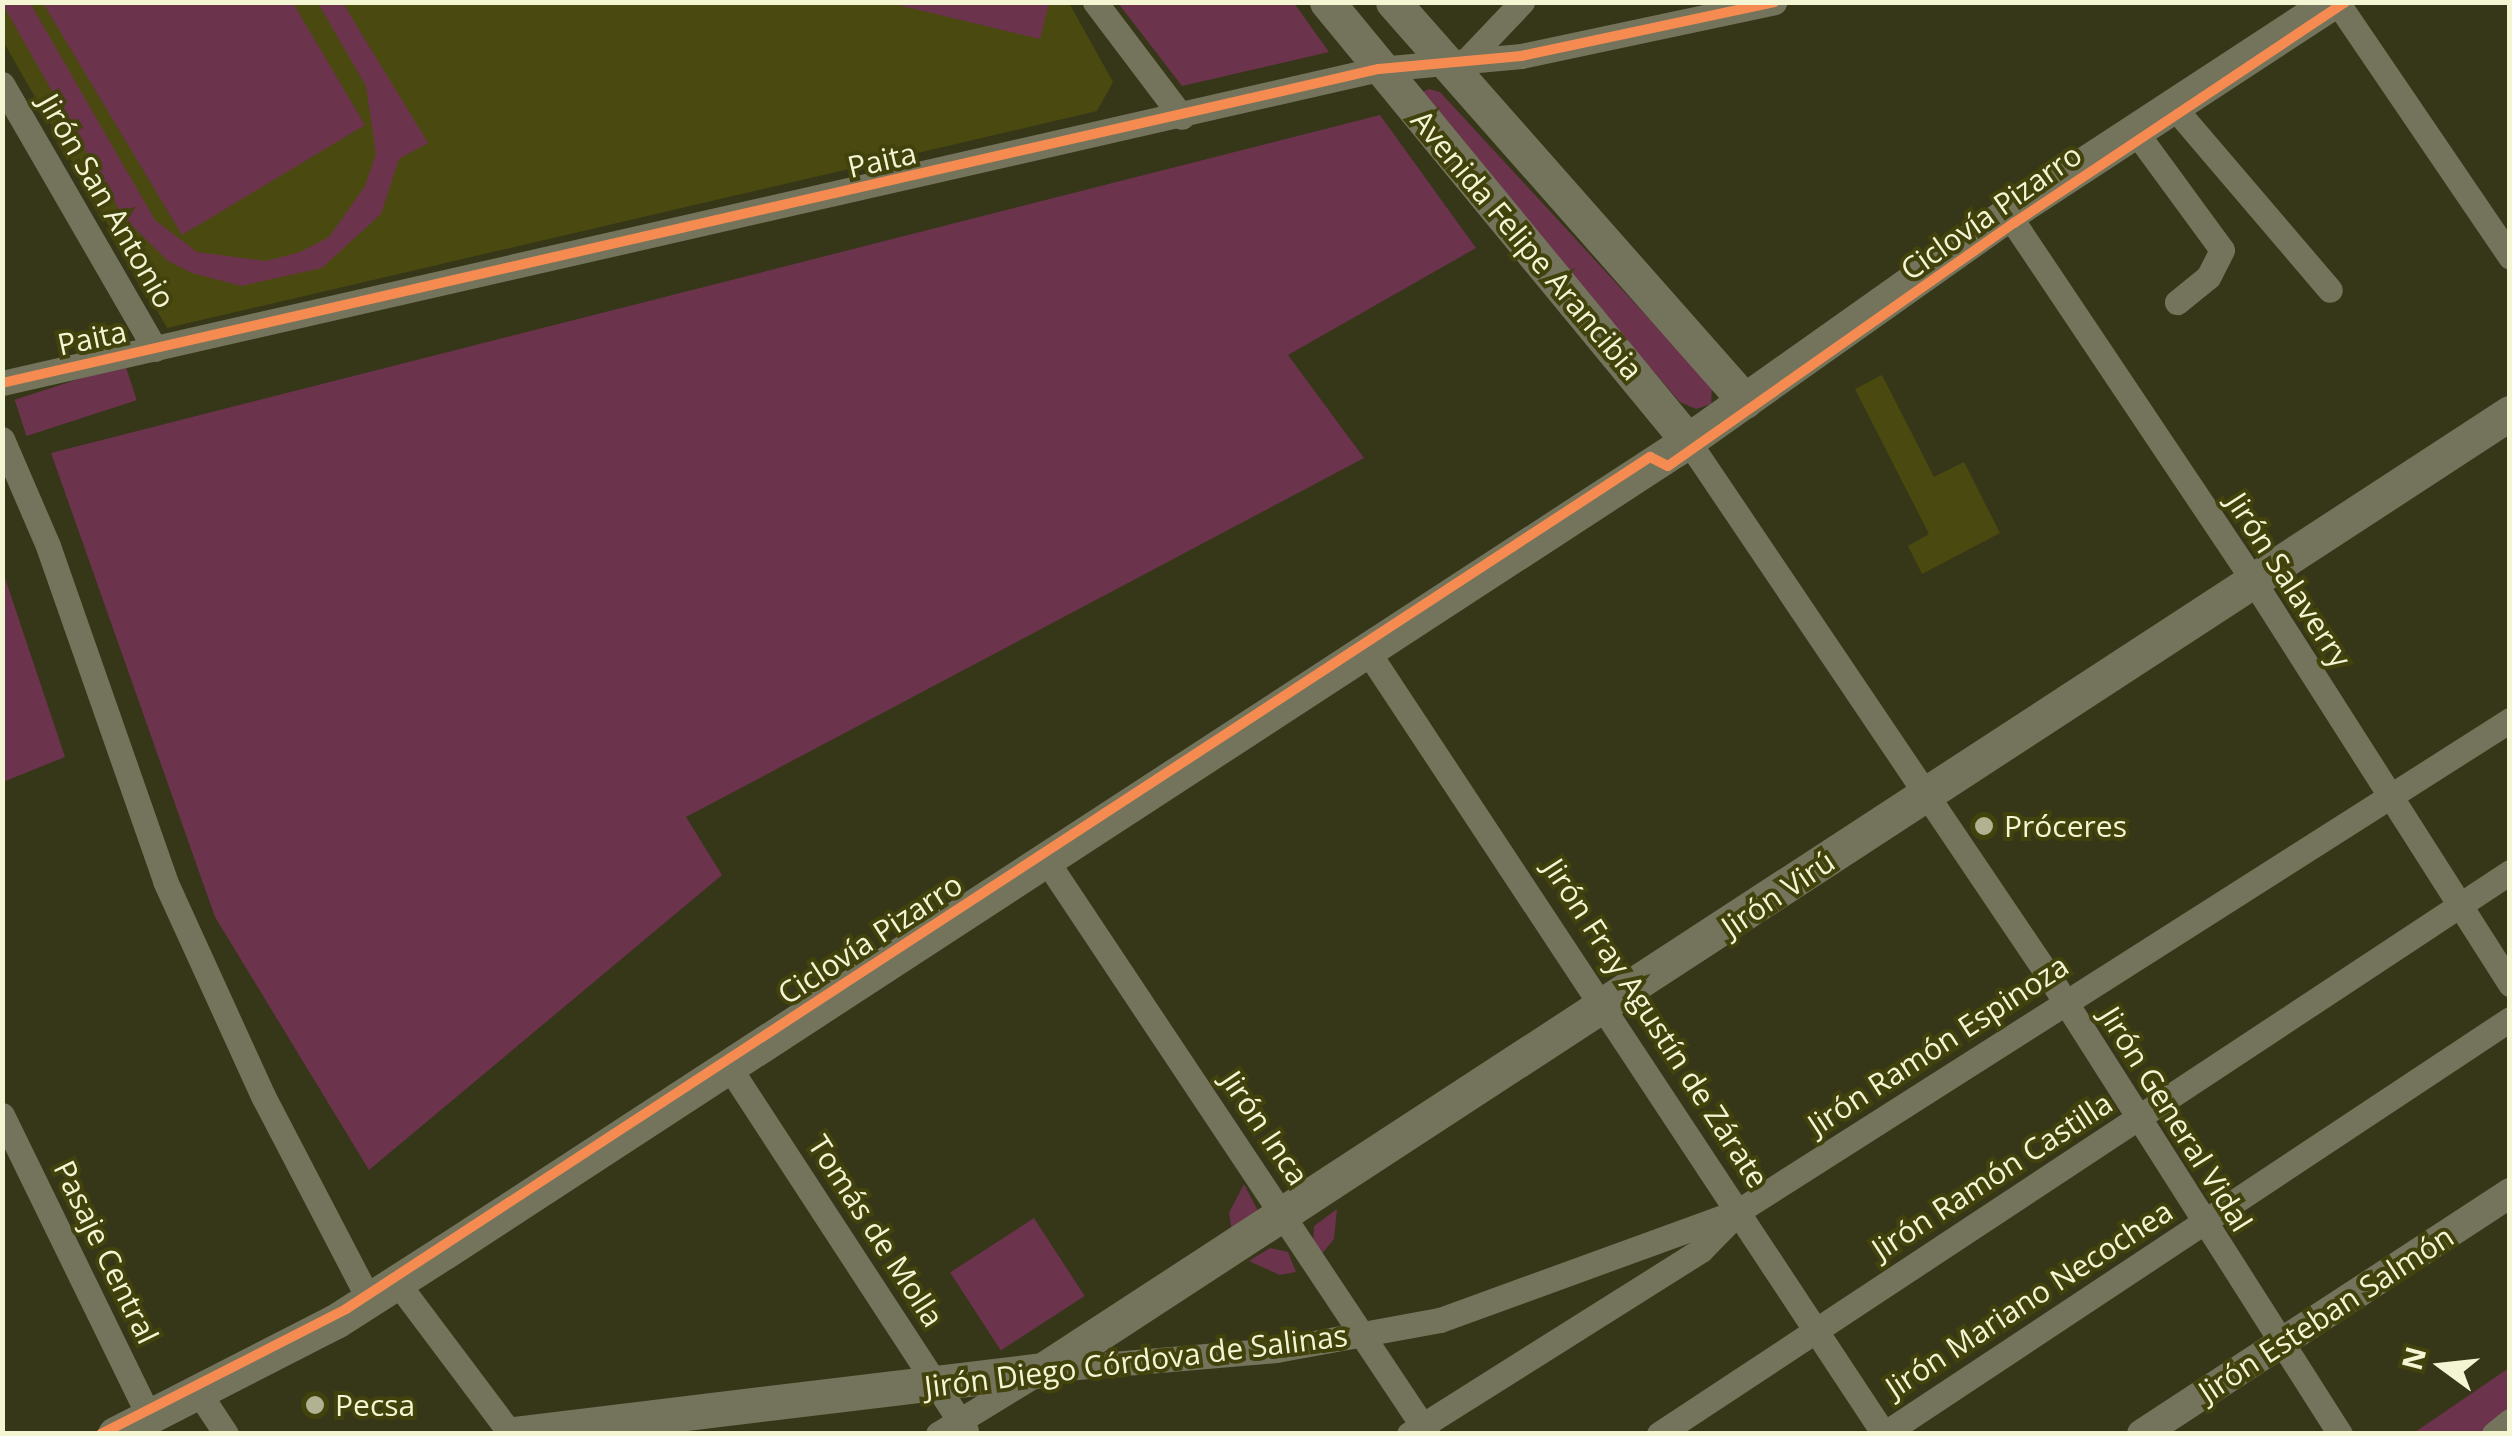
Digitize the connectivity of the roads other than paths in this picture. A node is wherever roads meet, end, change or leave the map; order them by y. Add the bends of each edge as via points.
1 (1095, 2) edge
2 (1328, 2) edge
3 (1393, 2) edge
4 (1522, 2) edge
5 (1774, 2) edge
6 (2335, 2) edge
7 (1455, 66) junction
8 (1379, 69) junction
9 (2, 84) edge
10 (2172, 105) junction
11 (1182, 118) junction
12 (12, 125) edge
13 (2134, 130) junction
14 (2008, 214) junction
15 (2510, 256) edge
16 (2330, 290) dead end
17 (2177, 302) dead end
18 (155, 349) junction
19 (2, 382) edge
20 (1745, 401) junction
21 (2510, 413) edge
22 (2, 440) edge
23 (1688, 441) junction
24 (2254, 582) junction
25 (1368, 652) junction
26 (2510, 720) edge
27 (1927, 796) junction
28 (2389, 800) junction
29 (1046, 860) junction
30 (2510, 872) edge
31 (2456, 906) junction
32 (2510, 984) edge
33 (2064, 1002) junction
34 (1607, 1006) junction
35 (2510, 1019) edge
36 (728, 1067) junction
37 (2, 1115) edge
38 (2138, 1120) junction
39 (2510, 1193) edge
40 (1740, 1210) junction
41 (1284, 1214) junction
42 (2204, 1224) junction
43 (383, 1290) junction
44 (1815, 1330) junction
45 (1361, 1335) junction
46 (2282, 1344) junction
47 (1043, 1370) junction
48 (937, 1386) junction
49 (199, 1393) junction
50 (150, 1418) junction
51 (2510, 1421) edge
52 (955, 1429) edge
53 (1420, 1430) edge
54 (115, 1434) edge
55 (226, 1434) edge
56 (512, 1434) edge
57 (1659, 1434) edge
58 (1884, 1434) edge
59 (2142, 1434) edge
60 (2340, 1434) edge
61 (2494, 1434) edge

1 - 11 street
2 - 8 main road, Avenida Felipe Arancibia
3 - 7 main road, Avenida Felipe Arancibia
4 - 7 street
5 - 7 street, Paita
6 - 10 main road
6 - 15 street
7 - 8 street, Paita
7 - 20 main road, Avenida Felipe Arancibia
8 - 11 street, Paita
8 - 23 main road, Avenida Felipe Arancibia
9 - 12 street, Jirón San Antonio
10 - 13 main road
10 - 16 street
11 - 18 street, Paita
12 - 18 street, Jirón San Antonio
13 - 14 main road
13 - 17 street via 2222,250 2208,277
14 - 20 main road
14 - 24 street, Jirón Salaverry
18 - 19 street, Paita
20 - 23 main road
21 - 24 main road, Jirón Virú
22 - 43 street via 48,546 164,881 264,1096
23 - 25 main road
23 - 27 street, Jirón General Vidal
24 - 27 main road, Jirón Virú
24 - 28 street, Jirón Salaverry
25 - 29 main road
25 - 34 street, Jirón Fray Agustín de Zárate
26 - 28 street, Jirón Ramón Espinoza
27 - 33 street, Jirón General Vidal
27 - 34 main road, Jirón Virú
28 - 31 street, Jirón Salaverry
28 - 33 street, Jirón Ramón Espinoza
29 - 36 main road
29 - 41 street, Jirón Inca
30 - 31 street, Jirón Ramón Castilla
31 - 32 street, Jirón Salaverry
31 - 38 street, Jirón Ramón Castilla
33 - 38 street, Jirón General Vidal
33 - 40 street, Jirón Ramón Espinoza
34 - 40 street, Jirón Fray Agustín de Zárate
34 - 41 main road, Jirón Virú
35 - 42 street, Jirón Mariano Necochea
36 - 43 main road
36 - 48 street, Tomás de Molla
37 - 50 street, Pasaje Central
38 - 42 street, Jirón General Vidal
38 - 44 street, Jirón Ramón Castilla
39 - 46 street, Jirón Esteban Salmón
40 - 44 street, Jirón Fray Agustín de Zárate
40 - 45 street, Jirón Diego Córdova de Salinas via 1485,1307
40 - 53 street, Jirón Ramón Espinoza via 1701,1250
41 - 45 street, Jirón Inca
41 - 47 main road, Jirón Virú
42 - 46 street, Jirón General Vidal
42 - 58 street, Jirón Mariano Necochea
43 - 49 main road
43 - 56 street
44 - 57 street, Jirón Ramón Castilla
44 - 58 street, Jirón Fray Agustín de Zárate
45 - 47 street, Jirón Diego Córdova de Salinas via 1170,1363
45 - 53 street, Jirón Inca
46 - 59 street, Jirón Esteban Salmón
46 - 60 street, Jirón General Vidal
47 - 48 main road, Jirón Diego Córdova de Salinas
47 - 52 street
48 - 52 street, Tomás de Molla
48 - 56 main road, Jirón Diego Córdova de Salinas
49 - 50 main road
49 - 55 street
50 - 54 main road
51 - 61 street

